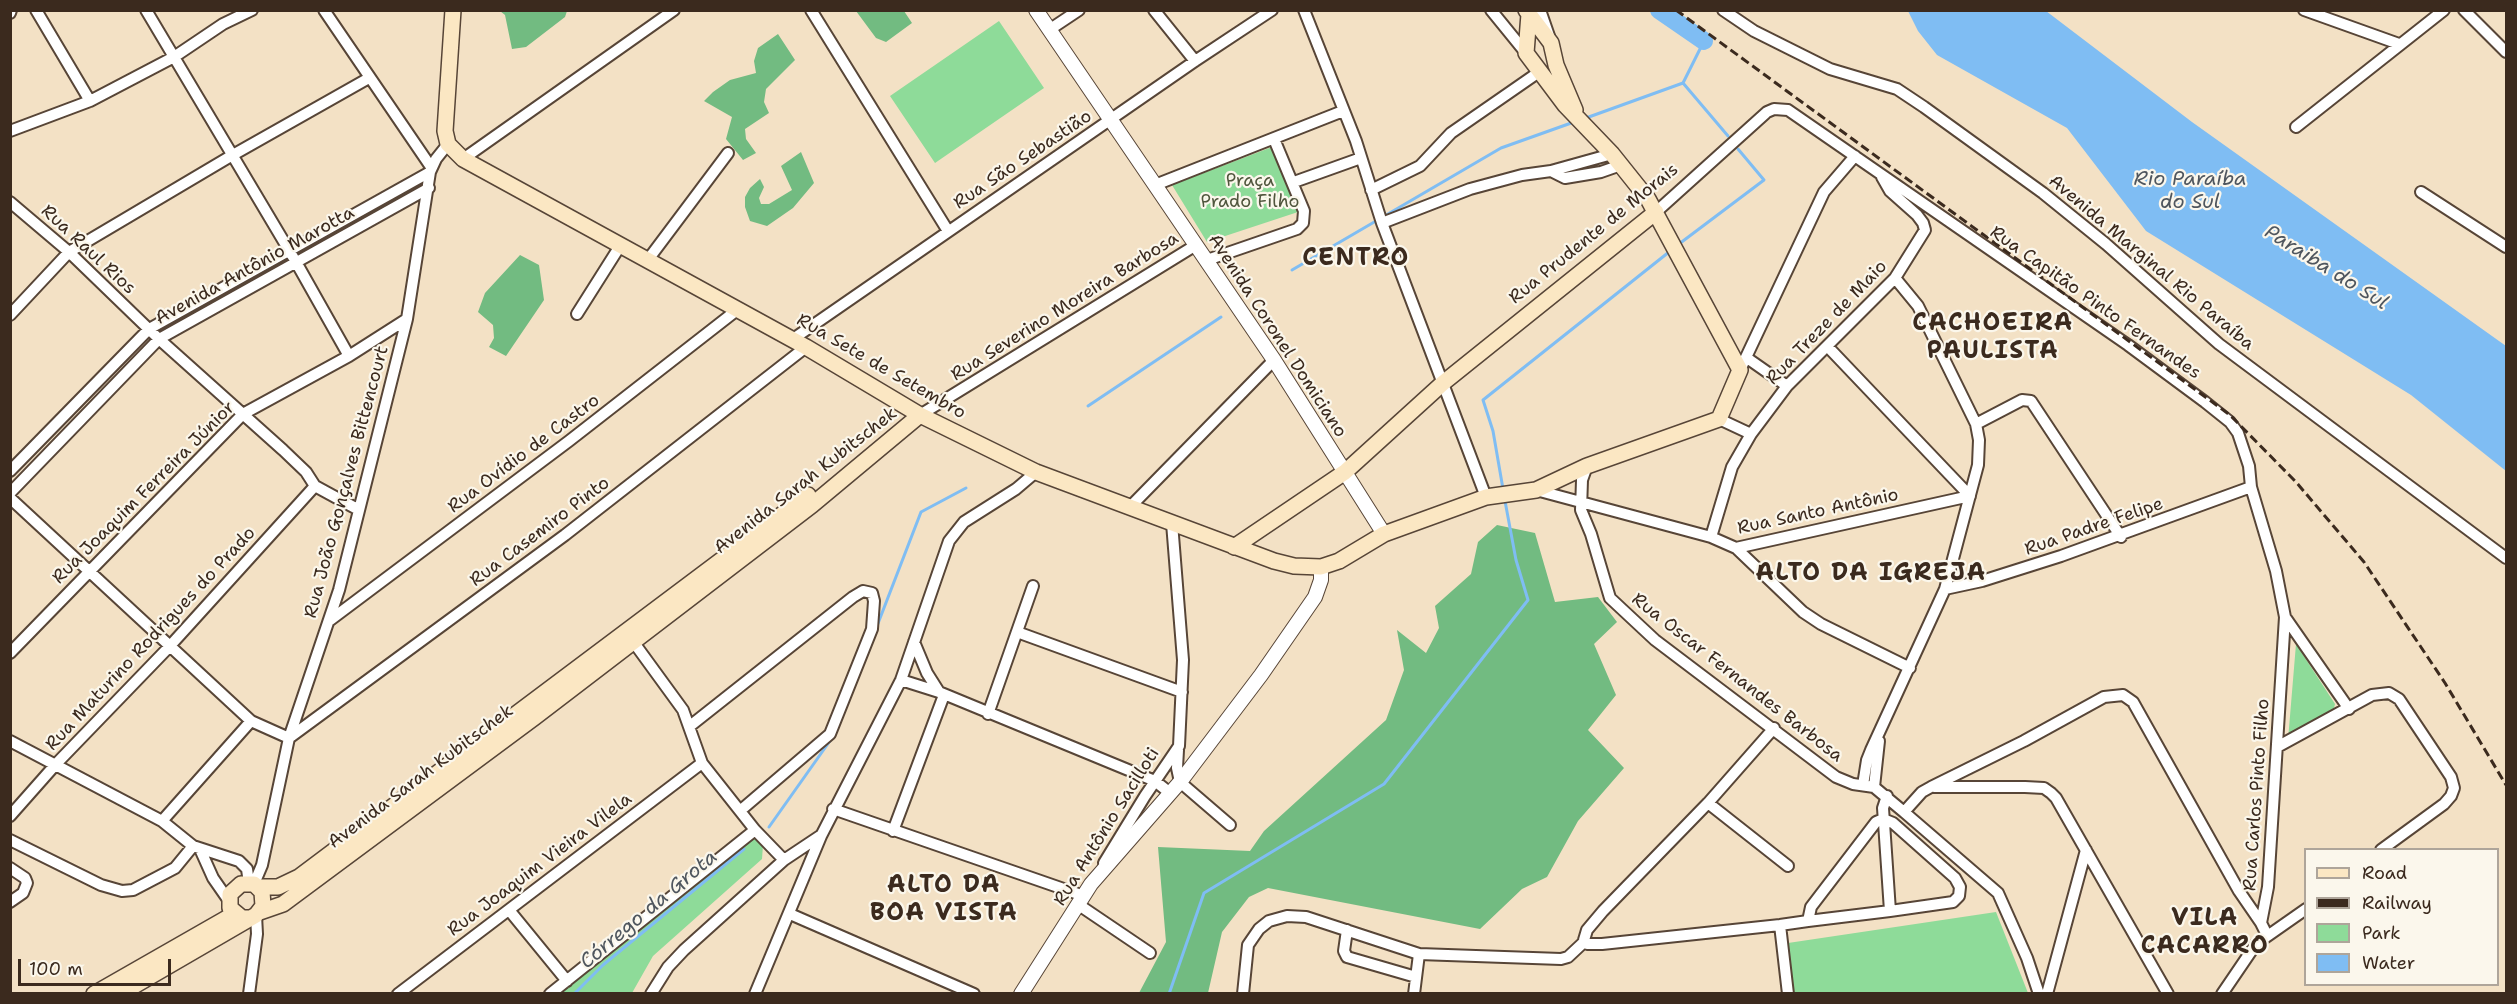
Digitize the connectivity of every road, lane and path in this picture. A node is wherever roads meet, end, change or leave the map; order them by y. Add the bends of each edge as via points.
1 (36, 10) edge
2 (146, 10) edge
3 (222, 10) edge
4 (252, 10) edge
5 (324, 10) edge
6 (453, 10) edge
7 (674, 10) edge
8 (811, 10) edge
9 (1036, 10) edge
10 (1079, 10) edge
11 (1154, 10) edge
12 (1272, 10) edge
13 (1305, 10) edge
14 (1491, 10) edge
15 (1723, 10) edge
16 (2304, 10) edge
17 (2444, 10) edge
18 (2464, 10) edge
19 (1531, 12) edge
20 (223, 24) junction
21 (1049, 30) junction
22 (2399, 45) junction
23 (1551, 46) junction
24 (2506, 52) edge
25 (174, 57) junction
26 (1195, 61) junction
27 (1532, 62) junction
28 (369, 78) junction
29 (90, 101) junction
30 (1343, 111) junction
31 (1767, 112) joint
32 (1577, 115) junction
33 (1110, 120) junction
34 (2296, 127) dead end
35 (10, 131) edge
36 (1274, 139) junction
37 (448, 144) junction
38 (728, 153) dead end
39 (231, 156) junction
40 (1855, 156) junction
41 (1361, 158) junction
42 (463, 159) junction
43 (1616, 159) junction
44 (431, 169) junction
45 (1880, 173) junction
46 (1294, 182) junction
47 (1155, 185) junction
48 (429, 188) junction
49 (1371, 190) junction
50 (2421, 192) dead end
51 (10, 201) edge
52 (1656, 212) junction
53 (1382, 223) junction
54 (948, 231) junction
55 (1196, 245) junction
56 (620, 246) junction
57 (2506, 247) edge
58 (289, 249) junction
59 (69, 252) junction
60 (1207, 260) junction
61 (647, 261) junction
62 (296, 262) junction
63 (1895, 278) junction
64 (737, 310) junction
65 (577, 314) dead end
66 (10, 315) edge
67 (407, 319) junction
68 (149, 329) junction
69 (159, 339) junction
70 (800, 343) junction
71 (1828, 347) junction
72 (349, 356) junction
73 (1274, 360) junction
74 (1744, 364) junction
75 (1443, 383) junction
76 (1787, 386) junction
77 (243, 414) junction
78 (920, 415) junction
79 (1719, 419) junction
80 (1976, 424) junction
81 (1751, 434) junction
82 (1587, 466) junction
83 (10, 471) edge
84 (1036, 472) junction
85 (1345, 472) junction
86 (315, 486) junction
87 (2251, 487) junction
88 (1536, 490) junction
89 (10, 493) edge
90 (1970, 496) junction
91 (1486, 497) junction
92 (10, 498) edge
93 (809, 501) junction
94 (1580, 501) junction
95 (1129, 508) junction
96 (359, 510) junction
97 (1172, 523) junction
98 (1384, 534) junction
99 (1711, 537) junction
100 (2121, 537) junction
101 (1234, 547) junction
102 (1736, 549) junction
103 (2506, 558) edge
104 (1321, 567) junction
105 (90, 570) junction
106 (1033, 586) dead end
107 (1945, 590) junction
108 (2285, 617) junction
109 (329, 622) junction
110 (1017, 632) junction
111 (632, 640) junction
112 (914, 642) junction
113 (169, 647) junction
114 (10, 653) edge
115 (1910, 668) junction
116 (901, 680) junction
117 (1182, 693) junction
118 (942, 694) junction
119 (2349, 709) junction
120 (988, 714) junction
121 (251, 721) junction
122 (690, 726) junction
123 (1774, 728) junction
124 (289, 738) junction
125 (10, 741) edge
126 (1179, 747) junction
127 (2277, 747) junction
128 (702, 763) junction
129 (56, 764) junction
130 (1155, 781) junction
131 (1180, 782) junction
132 (1869, 786) junction
133 (1931, 787) junction
134 (1170, 793) junction
135 (1887, 796) junction
136 (1708, 803) junction
137 (833, 809) junction
138 (741, 810) junction
139 (1904, 812) junction
140 (10, 816) edge
141 (1883, 819) junction
142 (162, 821) junction
143 (1230, 825) dead end
144 (755, 830) junction
145 (892, 831) junction
146 (820, 836) junction
147 (10, 840) edge
148 (197, 848) junction
149 (2382, 848) edge
150 (2086, 850) junction
151 (784, 860) junction
152 (1788, 866) dead end
153 (10, 868) edge
154 (1091, 884) junction
155 (253, 885) junction
156 (1081, 901) junction
157 (10, 902) edge
158 (231, 907) junction
159 (509, 910) junction
160 (2304, 910) edge
161 (1890, 911) junction
162 (789, 914) junction
163 (255, 915) junction
164 (1808, 921) junction
165 (2262, 923) junction
166 (1780, 925) junction
167 (1347, 930) junction
168 (2267, 935) junction
169 (1584, 942) junction
170 (179, 952) junction
171 (1150, 953) dead end
172 (1419, 954) junction
173 (1416, 977) junction
174 (567, 981) junction
175 (94, 993) edge
176 (120, 993) edge
177 (249, 993) edge
178 (398, 993) edge
179 (550, 993) edge
180 (651, 993) edge
181 (755, 993) edge
182 (974, 993) edge
183 (1021, 993) edge
184 (1243, 993) edge
185 (1414, 993) edge
186 (1788, 993) edge
187 (2039, 993) edge
188 (2047, 993) edge
189 (2168, 993) edge
190 (2222, 993) edge

1 - 29 street
2 - 25 street
3 - 20 street
4 - 20 street
5 - 28 street
6 - 37 main road via 445,120
7 - 42 street
8 - 54 street
9 - 21 street, Avenida Coronel Domiciano
10 - 21 street
11 - 26 street
12 - 26 street, Rua São Sebastião
13 - 30 street
14 - 27 street
15 - 103 street, Avenida Marginal Rio Paraíba via 1754,31 1830,69 1897,89 1924,107 2106,244 2219,344
16 - 22 street
17 - 22 street
18 - 24 street
19 - 23 main road
19 - 27 main road via 1525,39
20 - 25 street
21 - 33 street, Avenida Coronel Domiciano
22 - 34 street
23 - 27 main road
23 - 32 main road
25 - 29 street
25 - 39 street
26 - 33 street, Rua São Sebastião
27 - 32 main road via 1564,105
27 - 49 street via 1451,133 1420,166
28 - 39 street
28 - 44 street
29 - 35 street
30 - 36 street
30 - 41 street
31 - 40 street, Rua Capitão Pinto Fernandes via 1788,110
31 - 52 street, Rua Prudente de Morais
32 - 43 main road
33 - 47 street, Avenida Coronel Domiciano
33 - 54 street, Rua São Sebastião
36 - 46 street
36 - 47 street
37 - 42 main road, Rua Sete de Setembro
37 - 44 street
38 - 61 street
39 - 58 street
39 - 59 street
40 - 45 street, Rua Capitão Pinto Fernandes
40 - 74 street via 1824,192
41 - 46 street
41 - 49 street
42 - 56 main road, Rua Sete de Setembro
43 - 52 main road
43 - 53 street via 1522,175 1470,189
44 - 48 street, Rua João Gonçalves Bittencourt
44 - 58 street, Avenida Antônio Marotta
45 - 63 street, Rua Treze de Maio via 1890,191 1923,223 1923,233
45 - 87 street, Rua Capitão Pinto Fernandes via 2128,345 2230,422 2249,466
46 - 60 street via 1304,211 1300,227
47 - 55 street, Avenida Coronel Domiciano
48 - 62 street, Avenida Antônio Marotta
48 - 67 street, Rua João Gonçalves Bittencourt
49 - 53 street
50 - 57 street
51 - 59 street, Rua Raul Rios
52 - 74 main road
52 - 75 main road, Rua Prudente de Morais
53 - 75 street
54 - 70 street, Rua São Sebastião
55 - 60 street, Avenida Coronel Domiciano
55 - 78 street, Rua Severino Moreira Barbosa
56 - 61 main road, Rua Sete de Setembro
56 - 65 street
58 - 62 street
58 - 68 street, Avenida Antônio Marotta
59 - 66 street
59 - 68 street, Rua Raul Rios
60 - 73 street, Avenida Coronel Domiciano
61 - 64 main road, Rua Sete de Setembro
62 - 69 street, Avenida Antônio Marotta
62 - 72 street
63 - 71 street, Rua Treze de Maio
63 - 80 street via 1918,306
64 - 70 main road, Rua Sete de Setembro
64 - 109 street, Rua Ovídio de Castro
67 - 72 street, Rua Joaquim Ferreira Júnior
67 - 96 street, Rua João Gonçalves Bittencourt
68 - 69 street, Rua Raul Rios
68 - 83 street, Avenida Antônio Marotta
69 - 77 street, Rua Raul Rios
69 - 89 street, Avenida Antônio Marotta
70 - 78 main road, Rua Sete de Setembro
70 - 124 street, Rua Casemiro Pinto via 565,535
71 - 76 street, Rua Treze de Maio
71 - 90 street
72 - 77 street, Rua Joaquim Ferreira Júnior
73 - 85 street, Avenida Coronel Domiciano
73 - 95 street
74 - 76 street
74 - 79 main road
75 - 85 main road, Rua Prudente de Morais
75 - 91 street
76 - 81 street, Rua Treze de Maio
77 - 86 street, Rua Raul Rios via 306,472
77 - 105 street, Rua Joaquim Ferreira Júnior
78 - 84 main road, Rua Sete de Setembro
78 - 93 main road, Avenida Sarah Kubitschek
79 - 81 street
79 - 82 main road
80 - 90 street via 1978,465
80 - 100 street via 2022,400 2031,401
81 - 99 street, Rua Treze de Maio via 1732,467
82 - 88 main road
82 - 94 street, Rua Oscar Fernandes Barbosa
84 - 95 main road, Rua Sete de Setembro
84 - 112 street via 956,530
85 - 98 street, Avenida Coronel Domiciano
85 - 101 main road, Rua Prudente de Morais
86 - 96 street, Rua Raul Rios
86 - 113 street, Rua Maturino Rodrigues do Prado
87 - 100 street, Rua Padre Felipe
87 - 108 street, Rua Capitão Pinto Fernandes
88 - 91 main road
88 - 94 street, Rua Santo Antônio
90 - 102 street, Rua Santo Antônio
90 - 107 street
91 - 98 main road
92 - 105 street
93 - 111 main road, Avenida Sarah Kubitschek
93 - 155 main road, Avenida Sarah Kubitschek via 299,877 278,887
94 - 99 street, Rua Santo Antônio
94 - 123 street, Rua Oscar Fernandes Barbosa via 1610,598 1655,640
95 - 97 main road, Rua Sete de Setembro
96 - 109 street, Rua João Gonçalves Bittencourt
97 - 101 main road, Rua Sete de Setembro
97 - 117 street, Rua Antônio Sacilloti
98 - 104 main road via 1339,561
99 - 102 street, Rua Santo Antônio
100 - 107 street, Rua Padre Felipe
101 - 104 main road, Rua Sete de Setembro via 1284,564
102 - 115 street via 1803,612
104 - 131 street via 1319,588 1305,611 1262,675
105 - 113 street
105 - 114 street, Rua Joaquim Ferreira Júnior
106 - 110 street
107 - 115 street
108 - 119 street
108 - 127 street, Rua Carlos Pinto Filho
109 - 124 street, Rua João Gonçalves Bittencourt
110 - 117 street
110 - 120 street
111 - 122 street via 683,710
111 - 163 main road, Avenida Sarah Kubitschek via 283,904
112 - 116 street
112 - 118 street via 927,673
113 - 121 street
113 - 129 street, Rua Maturino Rodrigues do Prado
115 - 132 street via 1867,760
116 - 118 street
116 - 137 street
117 - 126 street, Rua Antônio Sacilloti
118 - 120 street
118 - 145 street
119 - 127 street
119 - 149 street via 2372,695 2389,693 2399,699 2451,777 2454,788 2444,804
120 - 130 street
121 - 124 street
121 - 142 street
122 - 128 street
122 - 138 street via 858,593 872,594 872,630 830,734
123 - 132 street, Rua Oscar Fernandes Barbosa via 1836,777
123 - 136 street
124 - 155 street, Rua João Gonçalves Bittencourt via 262,865
125 - 129 street
126 - 130 street, Rua Antônio Sacilloti
126 - 131 street
127 - 165 street, Rua Carlos Pinto Filho
128 - 138 street
128 - 159 street, Rua Joaquim Vieira Vilela
129 - 140 street, Rua Maturino Rodrigues do Prado
129 - 142 street
130 - 134 street
130 - 154 street, Rua Antônio Sacilloti
131 - 134 street
131 - 143 street
132 - 135 street, Rua Oscar Fernandes Barbosa
133 - 139 street
133 - 150 street via 2044,788 2056,798
133 - 165 street via 2104,697 2123,695 2133,702 2239,891
134 - 154 street
135 - 139 street, Rua Oscar Fernandes Barbosa
135 - 141 street
136 - 152 street
136 - 169 street via 1603,911 1587,930
137 - 145 street
137 - 146 street
138 - 144 street
139 - 187 street, Rua Oscar Fernandes Barbosa via 1998,893
141 - 161 street
141 - 161 street via 1955,878 1960,887 1953,902
141 - 164 street via 1876,822 1811,907
142 - 148 street
144 - 151 street
144 - 174 street
145 - 156 street
146 - 151 street
146 - 162 street
147 - 148 street via 101,885 122,891 133,890 175,868
148 - 155 street via 239,861
148 - 158 street
150 - 188 street
150 - 189 street
151 - 180 street via 684,950
153 - 157 street via 25,878 27,886
154 - 156 street, Rua Antônio Sacilloti
155 - 158 main road via 234,887
155 - 163 main road via 264,899
156 - 171 street
156 - 183 street, Rua Antônio Sacilloti
158 - 163 main road via 242,918
158 - 170 main road, Avenida Sarah Kubitschek
159 - 174 street
159 - 178 street, Rua Joaquim Vieira Vilela
160 - 168 street
161 - 164 street
162 - 181 street
162 - 182 street
163 - 170 main road, Avenida Sarah Kubitschek
163 - 177 street via 257,934
164 - 166 street
165 - 168 street
166 - 169 street via 1602,944
166 - 186 street
167 - 172 street
167 - 173 street via 1347,957
167 - 184 street via 1306,916 1269,921 1248,945
168 - 190 street via 2246,957
169 - 172 street via 1561,959
170 - 175 main road, Avenida Sarah Kubitschek
170 - 176 main road, Avenida Sarah Kubitschek
172 - 173 street
173 - 185 street
174 - 179 street

